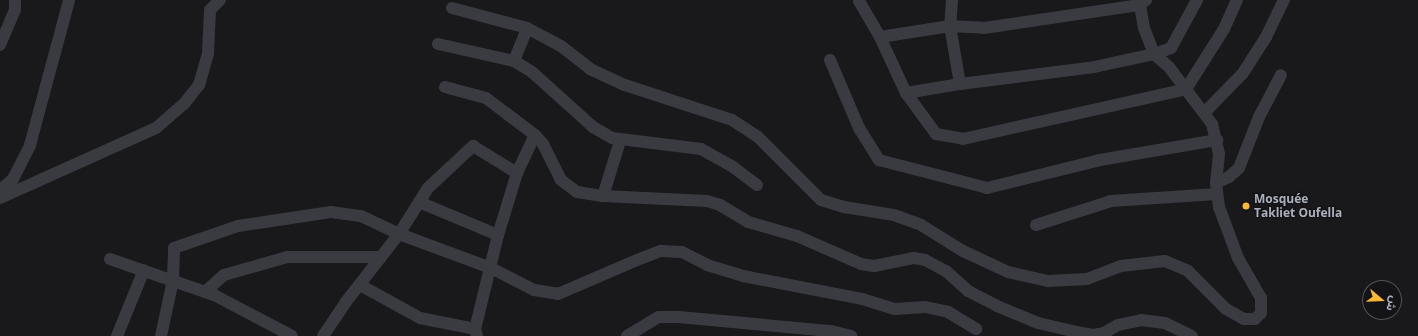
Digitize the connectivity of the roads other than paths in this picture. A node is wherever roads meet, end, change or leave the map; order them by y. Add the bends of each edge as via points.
1 (15, 0) edge
2 (69, 0) edge
3 (220, 0) edge
4 (952, 0) edge
5 (1197, 0) edge
6 (1237, 0) edge
7 (1284, 0) edge
8 (860, 1) dead end
9 (1141, 2) edge
10 (452, 8) dead end
11 (950, 26) junction
12 (527, 28) junction
13 (880, 37) junction
14 (438, 44) dead end
15 (0, 45) edge
16 (1154, 54) junction
17 (830, 60) dead end
18 (514, 61) junction
19 (1281, 75) dead end
20 (960, 84) junction
21 (444, 87) dead end
22 (1186, 89) junction
23 (906, 93) junction
24 (1205, 112) junction
25 (535, 135) junction
26 (1217, 140) junction
27 (620, 141) junction
28 (517, 172) junction
29 (757, 185) dead end
30 (1216, 188) junction
31 (0, 190) edge
32 (603, 196) junction
33 (0, 198) edge
34 (419, 202) junction
35 (1036, 225) dead end
36 (399, 234) junction
37 (498, 235) junction
38 (382, 257) junction
39 (110, 259) dead end
40 (491, 268) junction
41 (144, 270) junction
42 (173, 280) junction
43 (360, 285) junction
44 (205, 292) junction
45 (976, 329) dead end
46 (267, 331) edge
47 (476, 333) edge
48 (118, 336) edge
49 (161, 336) edge
50 (292, 336) edge
51 (324, 336) edge
52 (627, 336) edge
53 (851, 336) edge
54 (1192, 336) edge

1 - 15 street via 15,10
2 - 31 street via 30,145 13,179
3 - 33 street via 210,10 208,53 199,85 184,104 156,128
4 - 11 street
5 - 16 street via 1171,48
6 - 22 street via 1224,29
7 - 24 street via 1266,37 1243,73
8 - 13 street
9 - 11 street via 984,28
9 - 16 street via 1144,28
10 - 12 street
11 - 13 street
11 - 20 street
12 - 18 street
12 - 30 street via 561,46 590,69 625,85 732,120 758,137 821,200 844,207 894,215 914,222 963,251 1008,272 1048,281 1086,279 1121,266 1165,261 1188,271 1226,308 1244,318 1255,319 1261,313 1261,298 1238,258 1223,221
13 - 23 street
14 - 18 street
16 - 20 street via 1094,67
16 - 22 street
17 - 26 street via 859,128 879,160 987,188 1100,160
18 - 27 street via 532,72 593,127
19 - 30 street via 1259,117 1239,168
20 - 23 street
21 - 25 street via 486,98
22 - 23 street via 963,140 936,134
22 - 24 street
24 - 26 street
25 - 28 street
25 - 32 street via 543,144 561,180 577,192
26 - 30 street
27 - 29 street via 701,149 733,167
27 - 32 street
28 - 34 street via 473,146 428,188
28 - 37 street
30 - 35 street via 1111,201
32 - 54 street via 669,197 706,201 748,222 797,236 861,264 874,266 914,258 925,260 946,271 968,291 1038,323 1093,335 1104,334 1118,326 1141,320 1165,323
34 - 36 street
34 - 37 street
36 - 38 street
36 - 40 street
36 - 42 street via 361,216 331,212 238,226 174,248
37 - 40 street
38 - 43 street
38 - 44 street via 286,257 224,275
39 - 41 street
40 - 45 street via 534,290 558,294 637,260 661,252 682,252 707,265 743,276 862,299 895,309 925,307 948,312
40 - 47 street
41 - 42 street
41 - 48 street
42 - 44 street
42 - 49 street
43 - 47 street via 420,318
43 - 51 street via 345,302
44 - 46 street
46 - 50 street
52 - 53 street via 659,317 679,316 831,330

